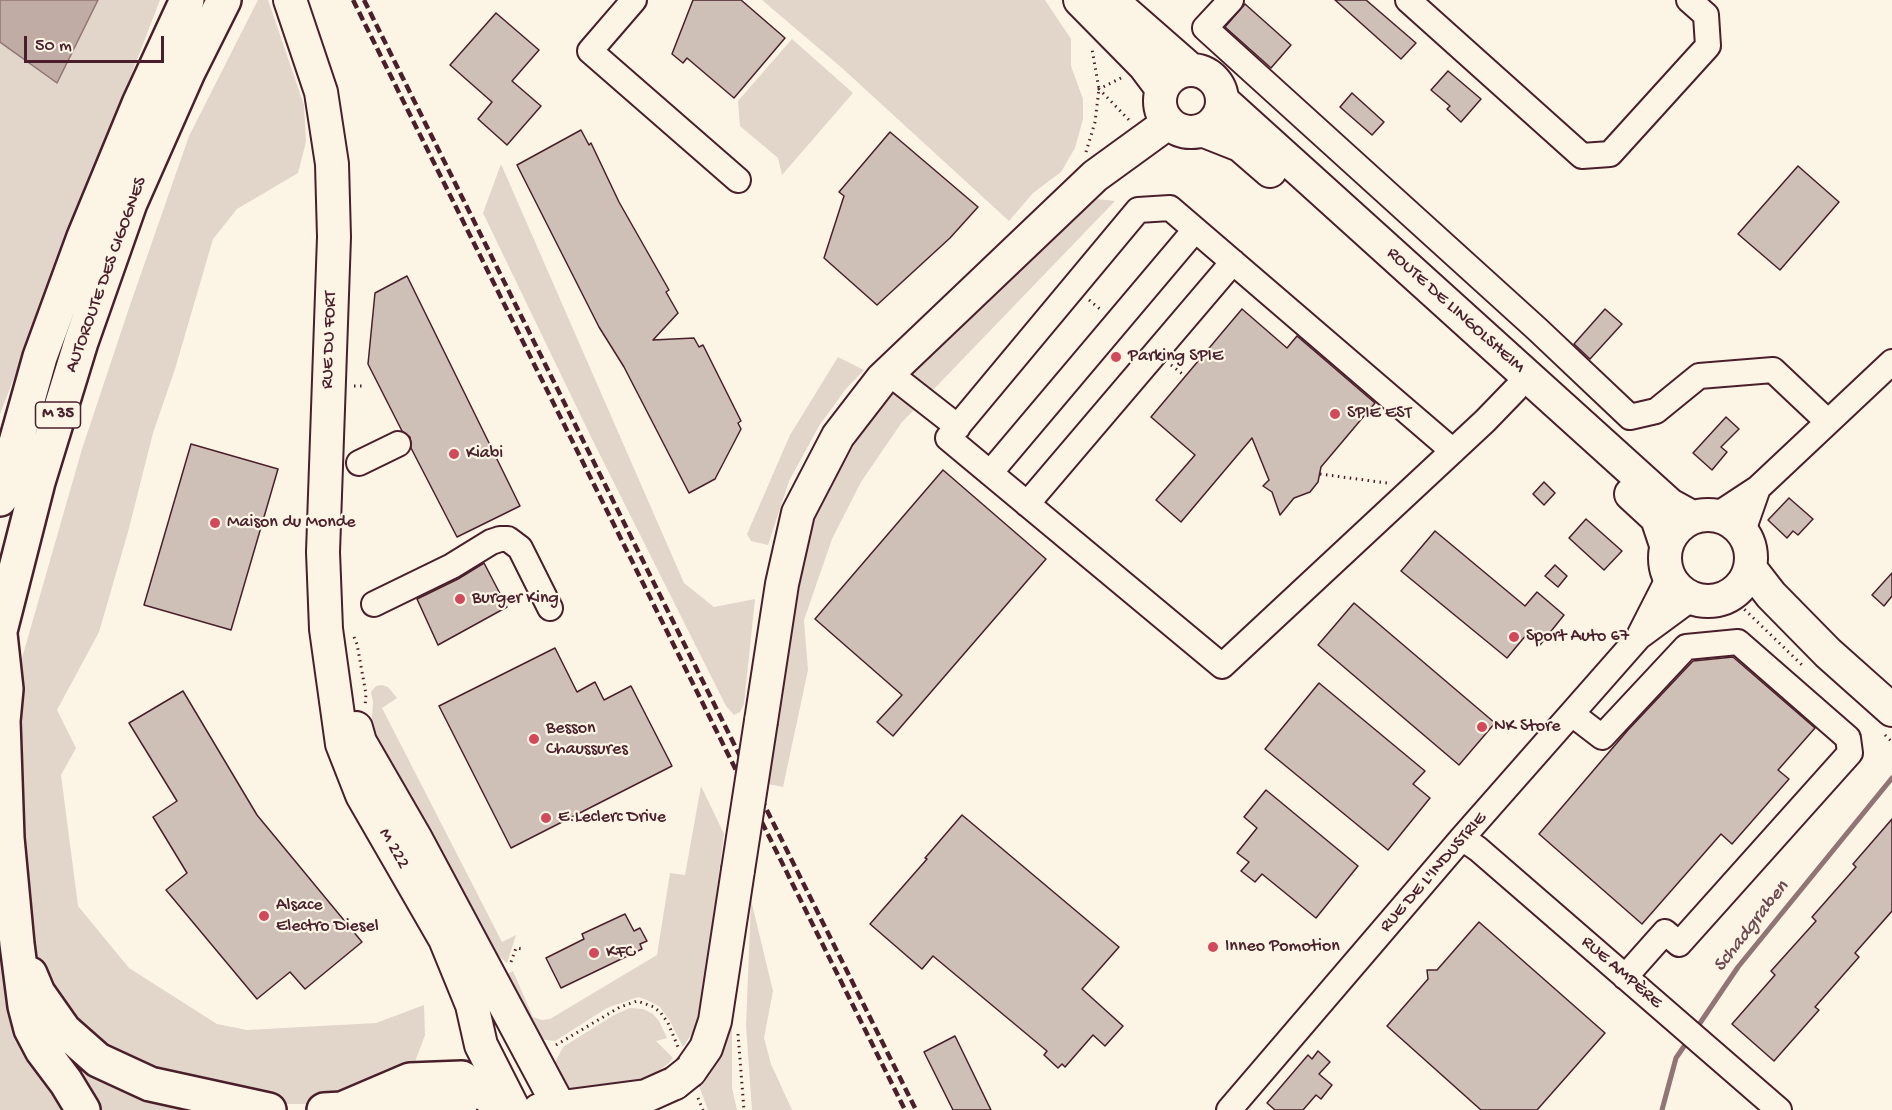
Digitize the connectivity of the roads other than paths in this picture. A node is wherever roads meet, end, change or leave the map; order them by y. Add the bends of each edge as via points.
1 (187, 0) edge
2 (224, 0) edge
3 (290, 0) edge
4 (634, 0) edge
5 (1080, 0) edge
6 (1111, 0) edge
7 (1231, 0) edge
8 (1408, 0) edge
9 (1689, 0) edge
10 (1194, 50) junction
11 (1153, 77) junction
12 (1222, 100) junction
13 (138, 104) junction
14 (1157, 130) junction
15 (1202, 130) junction
16 (738, 180) dead end
17 (1196, 230) junction
18 (1233, 262) junction
19 (1892, 362) edge
20 (889, 373) junction
21 (1515, 390) junction
22 (1828, 422) junction
23 (958, 427) junction
24 (0, 434) edge
25 (398, 444) dead end
26 (1453, 451) junction
27 (359, 463) dead end
28 (990, 473) junction
29 (1758, 488) junction
30 (0, 499) edge
31 (1027, 504) junction
32 (1705, 516) junction
33 (1743, 531) junction
34 (1666, 545) junction
35 (1750, 568) junction
36 (1669, 577) junction
37 (1730, 595) junction
38 (1692, 598) junction
39 (374, 604) dead end
40 (550, 608) dead end
41 (0, 632) edge
42 (1639, 637) junction
43 (1828, 653) junction
44 (333, 686) junction
45 (1892, 710) edge
46 (1572, 714) junction
47 (1462, 838) junction
48 (17, 944) junction
49 (1625, 976) junction
50 (83, 1110) edge
51 (269, 1110) edge
52 (324, 1110) edge
53 (394, 1110) edge
54 (494, 1110) edge
55 (508, 1110) edge
56 (514, 1110) edge
57 (553, 1110) edge
58 (1229, 1110) edge
59 (1779, 1110) edge

1 - 13 highway, AUTOROUTE DES CIGOGNES / M 35
2 - 41 highway, AUTOROUTE DES CIGOGNES / M 35 via 130,203 84,331 38,482
3 - 44 main road, RUE DU FORT via 321,92 332,164 334,237 322,552
4 - 16 street via 590,51
5 - 11 main road
6 - 10 main road
7 - 10 street
8 - 9 street via 1582,156 1610,154 1708,46 1706,15
10 - 11 main road via 1174,75
10 - 12 main road, ROUTE DE LINGOLSHEIM via 1200,71 1216,82
10 - 22 street via 1537,329 1630,417 1656,411 1699,376 1773,370
11 - 14 main road via 1160,106
12 - 15 main road via 1217,118
12 - 32 main road, ROUTE DE LINGOLSHEIM via 1670,505
13 - 24 highway via 106,148
13 - 30 highway, AUTOROUTE DES CIGOGNES / M 35 via 40,357
14 - 15 main road, ROUTE DE LINGOLSHEIM
14 - 20 main road via 1095,176
15 - 21 main road, ROUTE DE LINGOLSHEIM via 1240,145
17 - 18 street
17 - 23 street via 1170,208 1138,210
17 - 28 street
18 - 26 street
18 - 31 street
19 - 22 street
20 - 23 street
20 - 57 main road, M 222, bridge via 838,436 798,513 782,584 715,1022 706,1048 685,1075 646,1096
21 - 26 street
21 - 34 main road, ROUTE DE LINGOLSHEIM via 1657,518
22 - 29 street
23 - 28 street via 948,438
25 - 27 street
26 - 31 street via 1222,666
28 - 31 street
29 - 32 street
29 - 33 street
32 - 33 main road via 1736,524
32 - 34 main road via 1681,524
33 - 35 main road via 1749,543
34 - 36 main road
35 - 37 main road via 1746,579
35 - 43 main road
36 - 38 main road via 1682,593
36 - 42 street, RUE DE L'INDUSTRIE
37 - 38 main road via 1718,600
37 - 43 main road
38 - 42 street, RUE DE L'INDUSTRIE
39 - 40 street via 491,542 508,539 520,548
41 - 48 highway via 6,689 3,721 7,838
42 - 46 street, RUE DE L'INDUSTRIE
43 - 45 main road
44 - 56 main road, M 222 via 347,760 368,805 445,939 472,1005 481,1045
44 - 57 main road, M 222 via 349,701 360,742 416,839
46 - 47 street, RUE DE L'INDUSTRIE
46 - 49 street via 1602,737 1686,647 1738,642 1848,738 1850,753 1679,944 1665,932
47 - 49 street, RUE AMPÈRE
47 - 58 street, RUE DE L'INDUSTRIE
48 - 50 highway via 31,1029
48 - 51 highway via 38,993 64,1030 98,1059 150,1084
49 - 59 street, RUE AMPÈRE
52 - 55 highway via 342,1109 410,1080 462,1078
53 - 54 highway via 444,1096

